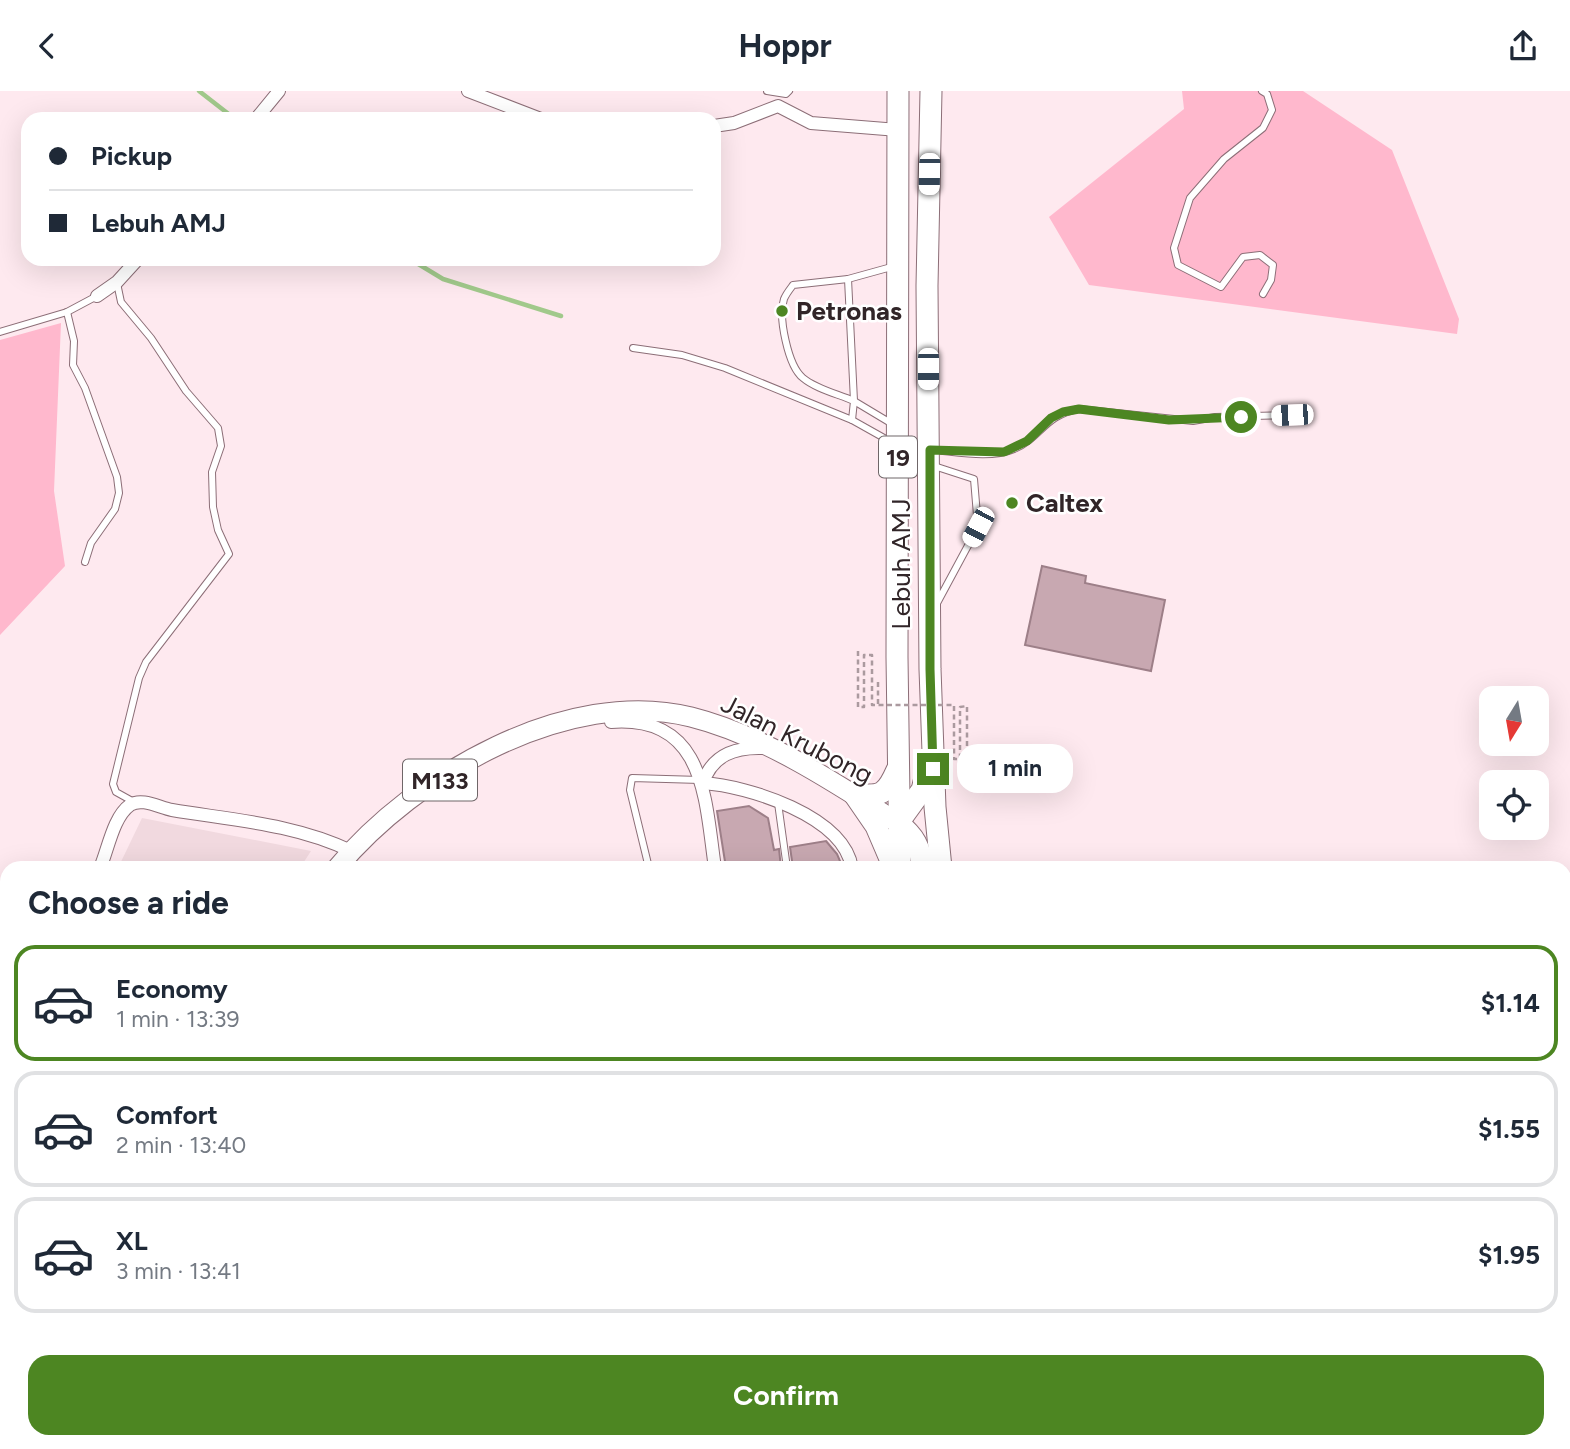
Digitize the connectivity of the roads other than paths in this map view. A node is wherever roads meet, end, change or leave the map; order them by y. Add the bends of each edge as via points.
1 (279, 91) edge
2 (468, 91) edge
3 (767, 91) edge
4 (789, 91) edge
5 (898, 91) edge
6 (931, 91) edge
7 (1262, 91) edge
8 (262, 112) edge
9 (523, 112) edge
10 (721, 125) edge
11 (898, 130) junction
12 (898, 265) junction
13 (132, 266) edge
14 (848, 279) junction
15 (117, 282) junction
16 (1263, 294) dead end
17 (97, 296) joint
18 (67, 312) junction
19 (0, 332) edge
20 (634, 348) dead end
21 (853, 401) junction
22 (1292, 415) dead end
23 (852, 420) junction
24 (898, 437) junction
25 (929, 457) junction
26 (85, 562) dead end
27 (929, 618) junction
28 (561, 720) junction
29 (768, 748) junction
30 (932, 751) junction
31 (898, 768) junction
32 (702, 782) junction
33 (854, 795) junction
34 (136, 803) junction
35 (778, 803) junction
36 (898, 823) junction
37 (351, 851) junction
38 (103, 861) edge
39 (343, 861) edge
40 (647, 861) edge
41 (714, 861) edge
42 (786, 861) edge
43 (851, 861) edge
44 (891, 861) edge
45 (900, 861) edge
46 (921, 861) edge
47 (940, 861) edge

1 - 8 street
2 - 9 street
3 - 4 lane
5 - 11 highway, Lebuh AMJ / 19
6 - 25 highway, Lebuh AMJ / 19
7 - 16 lane via 1272,110 1262,128 1224,159 1190,198 1174,249 1178,265 1221,286 1243,257 1260,255 1273,265
10 - 11 street via 778,106 811,123
11 - 12 highway, Lebuh AMJ / 19
12 - 14 lane
12 - 24 highway, Lebuh AMJ / 19
13 - 15 street
14 - 21 lane
14 - 21 lane via 793,285 784,300 783,320 795,370 806,380
15 - 17 street
15 - 34 lane via 121,302 218,428 221,446 212,472 213,507 229,554 146,661 139,678 113,784 116,792
17 - 18 lane
18 - 19 lane
18 - 26 lane via 74,341 73,365 117,477 119,493
20 - 23 lane via 725,368
21 - 23 lane
21 - 24 lane
22 - 25 lane via 1193,421 1079,409 1051,418 1027,441 1004,452
23 - 24 lane
24 - 31 highway, Lebuh AMJ / 19
25 - 27 highway, Lebuh AMJ / 19
25 - 27 lane via 974,479 978,527
27 - 30 highway, Lebuh AMJ / 19
28 - 29 main road, Jalan Krubong / M133 via 619,712 667,713 710,722
28 - 32 street via 583,725 626,721 657,729 690,754
28 - 37 main road, Jalan Krubong / M133 via 463,764
29 - 32 street via 741,749 718,758
29 - 33 main road, Jalan Krubong / M133
30 - 36 highway via 922,790
30 - 47 highway, Lebuh AMJ / 19
31 - 33 highway via 889,788 876,796
31 - 36 highway, Lebuh AMJ / 19
32 - 35 street via 745,789
32 - 40 lane via 632,778 630,790
32 - 41 street
33 - 36 main road, Jalan Krubong / M133
33 - 44 highway via 876,826
34 - 37 street via 223,815 307,834
34 - 38 street via 120,818
35 - 42 lane
35 - 43 street via 836,834
36 - 45 highway, Lebuh AMJ / 19
36 - 46 highway via 914,837
37 - 39 main road, Jalan Krubong / M133

